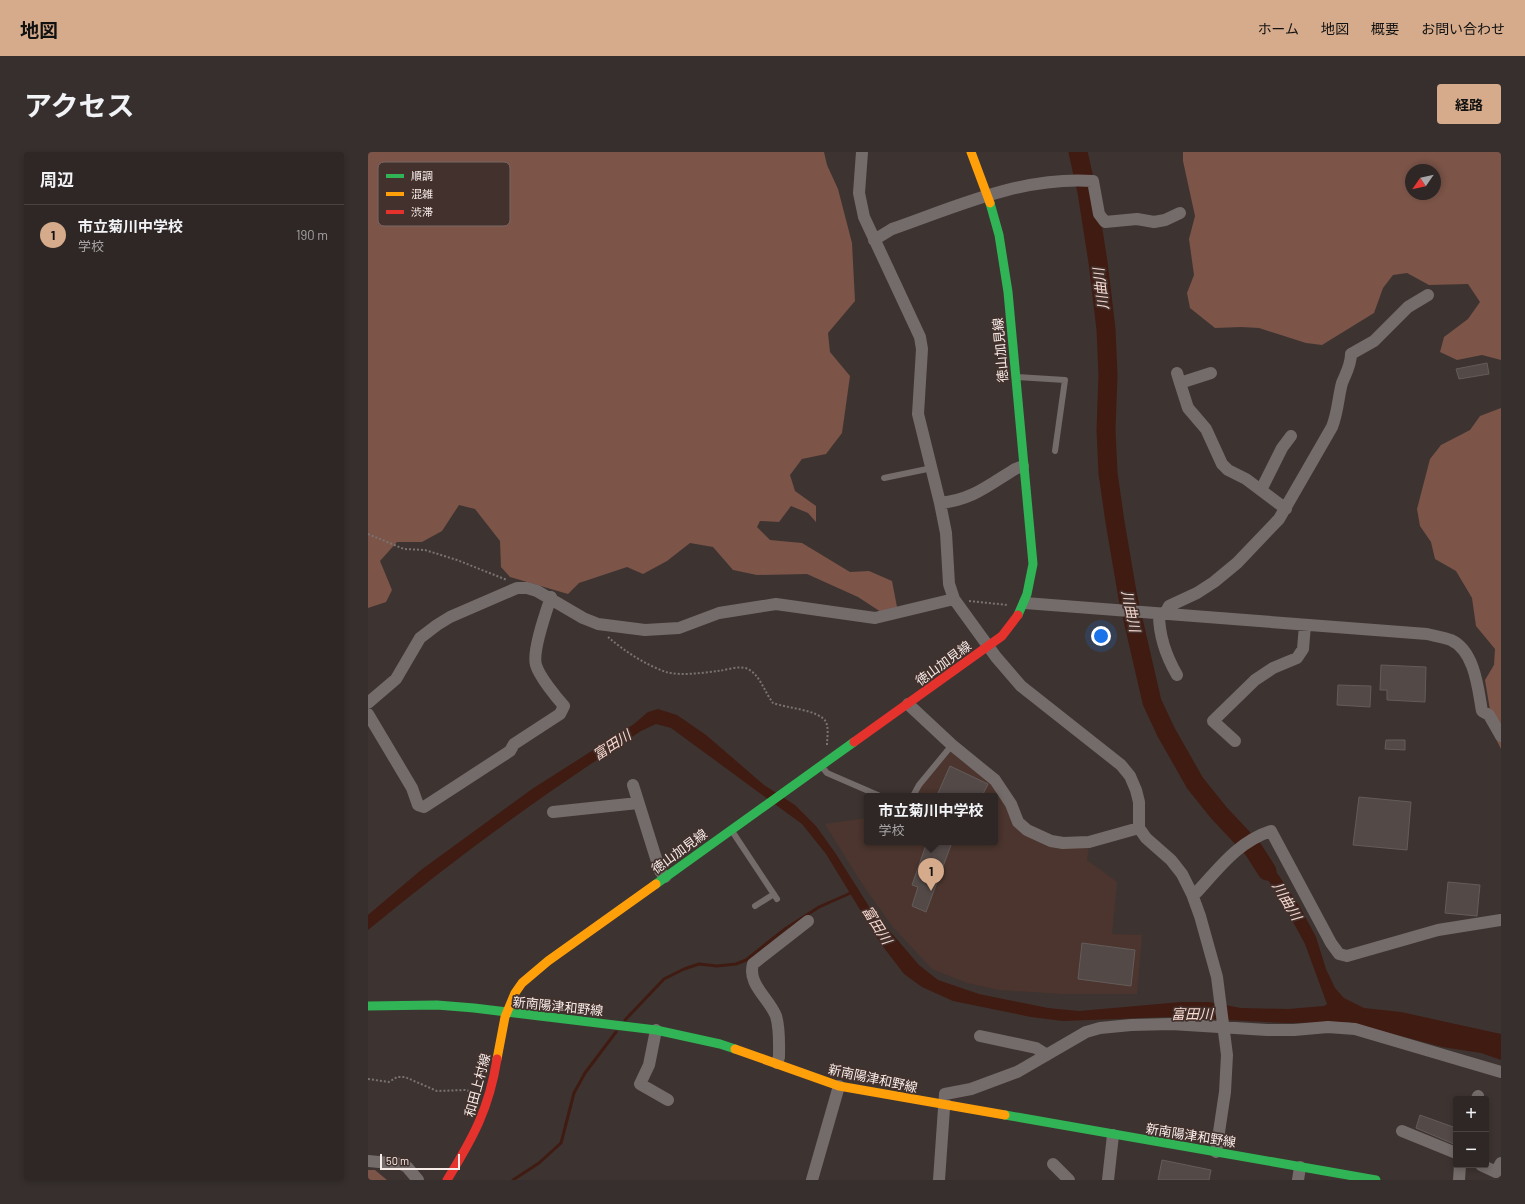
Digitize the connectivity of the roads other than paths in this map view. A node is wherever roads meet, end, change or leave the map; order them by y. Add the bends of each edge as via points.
1 (862, 152) edge
2 (971, 152) edge
3 (988, 195) junction
4 (1180, 213) dead end
5 (874, 240) junction
6 (1428, 295) dead end
7 (1211, 373) dead end
8 (1015, 377) junction
9 (1291, 436) dead end
10 (1055, 451) dead end
11 (1023, 466) junction
12 (932, 468) junction
13 (884, 478) dead end
14 (1261, 490) junction
15 (940, 503) junction
16 (1286, 509) junction
17 (550, 597) junction
18 (954, 599) junction
19 (1025, 603) junction
20 (1162, 614) junction
21 (1305, 625) junction
22 (988, 646) junction
23 (1177, 675) dead end
24 (368, 703) edge
25 (908, 704) junction
26 (368, 714) edge
27 (1501, 736) edge
28 (1235, 741) dead end
29 (952, 745) junction
30 (825, 763) junction
31 (633, 785) dead end
32 (873, 793) edge
33 (915, 793) edge
34 (638, 803) junction
35 (553, 812) dead end
36 (1139, 828) junction
37 (731, 830) junction
38 (665, 877) junction
39 (1192, 894) junction
40 (755, 906) dead end
41 (1501, 920) edge
42 (808, 921) dead end
43 (368, 1006) edge
44 (507, 1013) junction
45 (1223, 1025) junction
46 (656, 1030) junction
47 (980, 1036) dead end
48 (1048, 1055) junction
49 (777, 1063) junction
50 (1501, 1072) edge
51 (839, 1086) junction
52 (668, 1100) dead end
53 (945, 1105) junction
54 (1402, 1132) dead end
55 (1113, 1135) junction
56 (1216, 1152) junction
57 (1453, 1152) edge
58 (368, 1161) edge
59 (1501, 1163) edge
60 (1053, 1164) dead end
61 (1300, 1166) junction
62 (1460, 1168) edge
63 (1487, 1168) edge
64 (418, 1180) edge
65 (447, 1180) edge
66 (812, 1180) edge
67 (939, 1180) edge
68 (1069, 1180) edge
69 (1108, 1180) edge
70 (1298, 1180) edge
71 (1376, 1180) edge
72 (1459, 1180) edge

1 - 5 street via 859,193 864,217
2 - 3 main road, 徳山加見線
3 - 4 street via 1034,183 1093,181 1100,214 1105,222 1137,219 1154,222
3 - 5 street via 892,229
3 - 8 main road, 徳山加見線 via 999,235 1008,292
5 - 12 street via 902,294 920,337 922,349 918,414
6 - 16 street via 1408,307 1374,340 1351,354 1350,367 1342,383 1332,426
7 - 14 street via 1179,378 1188,408 1206,429 1222,464
8 - 10 lane via 1065,380
8 - 11 main road, 徳山加見線
9 - 14 street via 1282,448
11 - 15 street via 969,497
11 - 19 main road, 徳山加見線 via 1033,564
12 - 13 lane
12 - 15 street
14 - 16 street
15 - 18 street via 946,533 949,584
16 - 20 street via 1237,563 1198,593 1169,606
17 - 18 street via 583,618 598,624 645,630 679,628 719,613 776,604 875,618
17 - 24 street via 527,588 517,588 437,625 420,638 396,679
17 - 26 street via 540,632 536,665 552,692 564,706 560,714 514,744 510,751 424,807 418,805 412,788
18 - 22 street
19 - 20 street
19 - 22 main road, 徳山加見線 via 1018,617 1002,636
20 - 21 street
20 - 23 street via 1160,636
21 - 27 street via 1426,634 1452,641 1471,662 1482,711 1489,715
21 - 28 street via 1302,649 1297,658 1273,668 1255,680 1213,721
22 - 25 main road, 徳山加見線
22 - 36 street via 1020,686 1121,765 1130,776 1136,790 1139,802
25 - 29 street
25 - 30 main road, 徳山加見線
29 - 33 lane
29 - 36 street via 995,780 1011,804 1018,822 1027,830 1051,841 1089,842
30 - 32 lane via 827,773
30 - 37 main road, 徳山加見線
31 - 34 street
34 - 35 street
34 - 38 street via 660,871
36 - 39 street via 1146,838 1171,860 1182,874
37 - 38 main road, 徳山加見線
37 - 40 lane via 775,896
38 - 44 main road, 徳山加見線 via 528,977 515,993
39 - 41 street via 1197,892 1234,852 1258,835 1271,831 1339,954 1347,956 1438,930
39 - 45 street via 1215,969
42 - 49 street via 753,964 751,970 753,980 776,1017 779,1057
43 - 44 main road, 新南陽津和野線 via 437,1005
44 - 46 main road, 新南陽津和野線
44 - 65 main road, 和田上村線 via 489,1098 481,1123
45 - 48 street via 1171,1024 1100,1028 1086,1032
45 - 50 street via 1294,1030 1328,1027 1355,1030
45 - 56 street via 1227,1055 1225,1092
46 - 49 main road, 新南陽津和野線 via 720,1044
46 - 52 street via 649,1065 640,1084
47 - 48 street via 1036,1048
48 - 53 street via 1017,1072 991,1082 945,1094
49 - 51 main road, 新南陽津和野線
51 - 53 main road, 新南陽津和野線
51 - 66 street
53 - 55 main road, 新南陽津和野線
53 - 67 street
54 - 57 street
55 - 56 main road, 新南陽津和野線
55 - 69 street
56 - 61 main road, 新南陽津和野線
58 - 64 street via 401,1164
59 - 63 street via 1496,1172
60 - 68 street
61 - 70 street
61 - 71 main road, 新南陽津和野線
62 - 72 street

